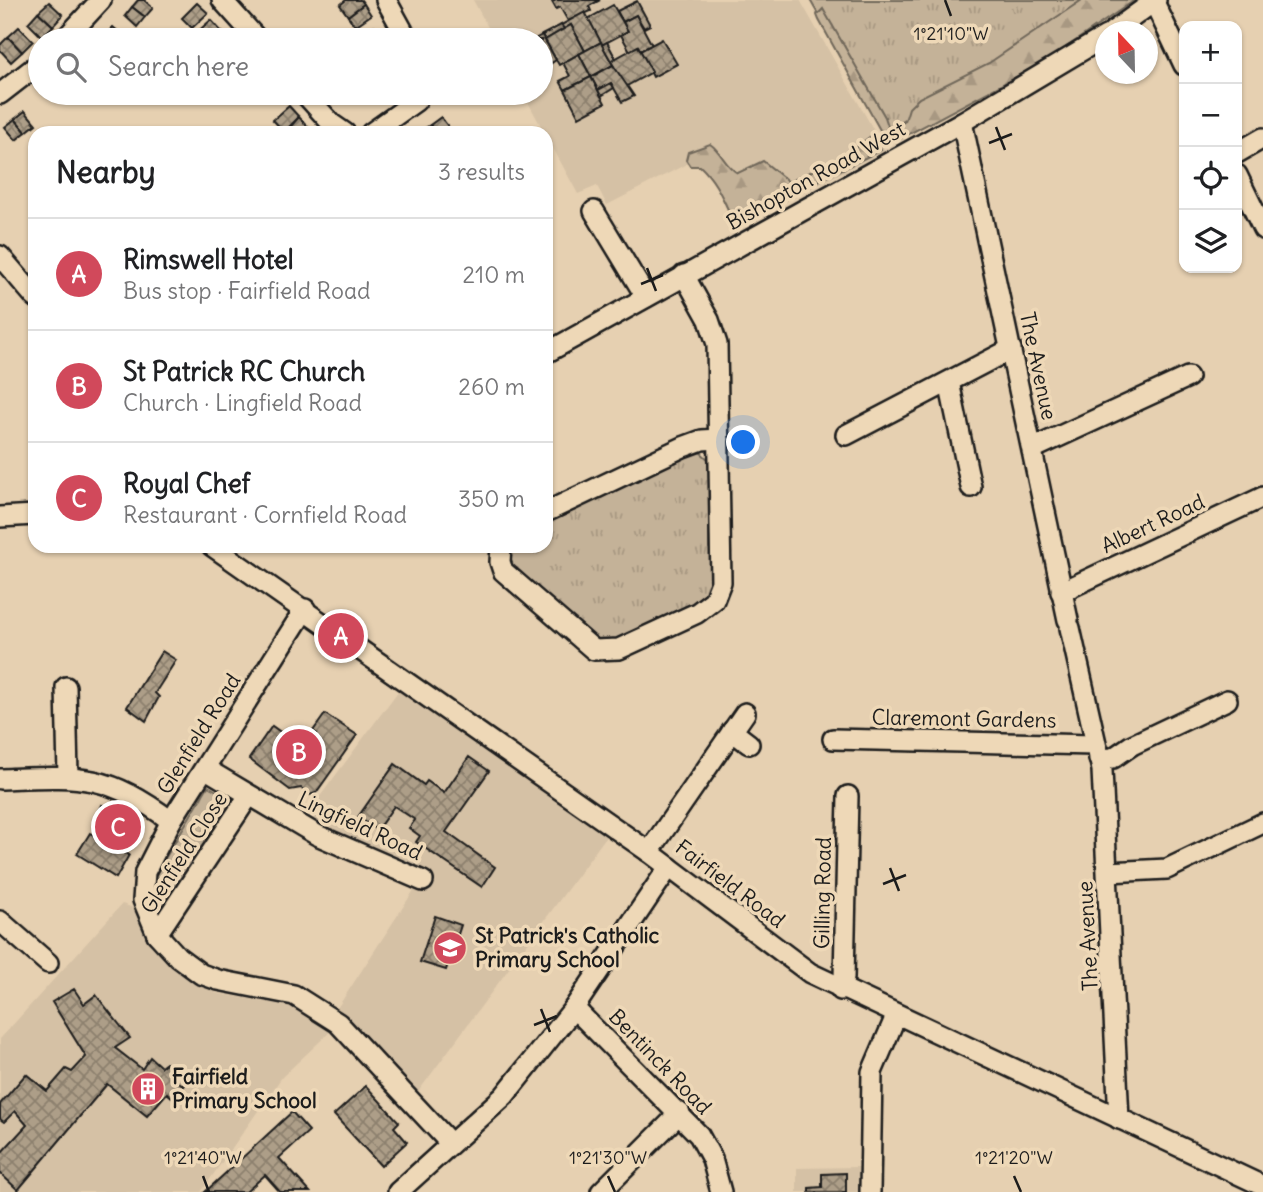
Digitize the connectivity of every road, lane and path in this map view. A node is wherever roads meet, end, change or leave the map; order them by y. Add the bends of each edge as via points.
1 (101, 0) edge
2 (222, 0) edge
3 (386, 0) edge
4 (1155, 1) edge
5 (1127, 21) edge
6 (75, 28) edge
7 (247, 28) edge
8 (401, 28) edge
9 (1095, 42) edge
10 (1179, 54) edge
11 (28, 72) edge
12 (0, 94) edge
13 (315, 105) edge
14 (410, 105) edge
15 (962, 122) junction
16 (335, 126) edge
17 (381, 126) edge
18 (1263, 138) edge
19 (1242, 150) edge
20 (1242, 185) edge
21 (594, 211) dead end
22 (1263, 229) edge
23 (0, 256) edge
24 (684, 275) junction
25 (28, 289) edge
26 (646, 297) junction
27 (1011, 349) junction
28 (553, 350) edge
29 (1188, 377) dead end
30 (949, 382) junction
31 (846, 435) dead end
32 (719, 439) junction
33 (1032, 449) junction
34 (971, 487) dead end
35 (1263, 497) edge
36 (553, 509) edge
37 (28, 515) edge
38 (0, 517) edge
39 (222, 553) edge
40 (501, 553) edge
41 (1061, 592) junction
42 (305, 609) junction
43 (68, 687) dead end
44 (1218, 711) dead end
45 (745, 713) dead end
46 (732, 731) junction
47 (833, 739) dead end
48 (749, 744) dead end
49 (1097, 752) junction
50 (206, 769) junction
51 (68, 776) junction
52 (0, 779) edge
53 (848, 796) dead end
54 (248, 797) junction
55 (171, 821) junction
56 (1263, 823) edge
57 (649, 852) junction
58 (669, 867) junction
59 (1108, 872) junction
60 (424, 879) dead end
61 (0, 922) edge
62 (157, 934) junction
63 (48, 963) dead end
64 (841, 990) junction
65 (574, 1008) junction
66 (896, 1016) junction
67 (680, 1114) junction
68 (1119, 1119) junction
69 (450, 1143) junction
70 (1262, 1184) edge
71 (598, 1189) edge
72 (398, 1192) edge
73 (721, 1192) edge
74 (870, 1192) edge

1 - 6 street
2 - 7 street
3 - 8 street
4 - 5 street
4 - 10 street
9 - 15 street, Bishopton Road West
11 - 12 street
13 - 16 street
14 - 17 street
15 - 24 street, Bishopton Road West
15 - 27 street, The Avenue
18 - 19 street
20 - 22 street
21 - 26 street
23 - 25 street
24 - 26 street, Bishopton Road West
24 - 32 street via 717,344
26 - 28 street, Bishopton Road West
27 - 30 street
27 - 33 street, The Avenue
29 - 33 street
30 - 31 street
30 - 34 street
32 - 36 street via 683,447
32 - 40 street via 720,582 714,600 697,613 619,649 594,650 503,571
33 - 41 street, The Avenue
35 - 41 street, Albert Road
37 - 38 street
39 - 42 street, Fairfield Road
41 - 49 street, The Avenue
42 - 50 street, Glenfield Road
42 - 57 street, Fairfield Road
43 - 51 street
44 - 49 street via 1132,746 1123,754
45 - 46 street
46 - 48 street
46 - 57 street
47 - 49 street, Claremont Gardens
49 - 59 street, The Avenue
50 - 54 street, Lingfield Road
50 - 55 street, Glenfield Road
51 - 52 street
51 - 55 street via 104,782 142,799
53 - 64 street, Gilling Road
54 - 60 street, Lingfield Road via 317,835
54 - 62 street, Glenfield Close
55 - 62 street, Glenfield Road via 145,873 143,900
56 - 59 street via 1167,869
57 - 58 street, Fairfield Road
58 - 64 street, Fairfield Road via 810,973
58 - 65 street
59 - 68 street, The Avenue
61 - 63 street
62 - 69 street, Glenfield Road via 201,974 294,995 338,1023
64 - 66 street, Fairfield Road
65 - 67 street, Bentinck Road
65 - 69 street via 504,1096
66 - 68 street, Fairfield Road
66 - 74 street via 872,1072
67 - 71 street
67 - 73 street, Bentinck Road via 699,1135
68 - 70 street, Fairfield Road
69 - 72 street

